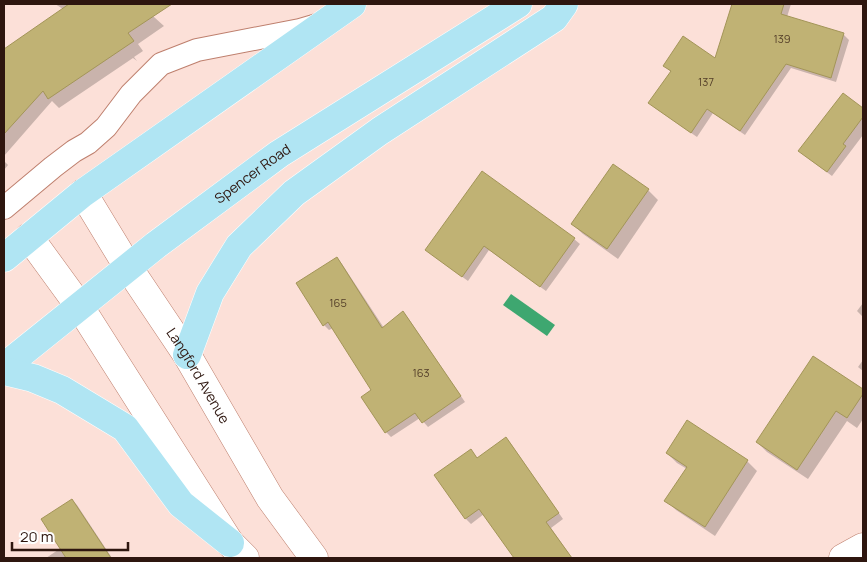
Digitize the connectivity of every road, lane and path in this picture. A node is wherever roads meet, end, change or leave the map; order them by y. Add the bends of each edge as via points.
1 (352, 4) edge
2 (518, 4) edge
3 (564, 4) edge
4 (325, 22) junction
5 (83, 193) junction
6 (4, 208) edge
7 (29, 237) junction
8 (4, 258) edge
9 (128, 267) junction
10 (80, 307) junction
11 (187, 355) junction
12 (4, 367) edge
13 (4, 371) edge
14 (863, 547) edge
15 (238, 551) edge
16 (314, 558) edge
17 (843, 558) edge

1 - 4 main road
2 - 9 main road, Spencer Road via 279,154
3 - 11 main road via 554,18 380,132 294,193 239,246 210,293
4 - 5 main road
4 - 6 lane via 197,50 161,64 131,94 106,127
5 - 7 main road
5 - 9 main road, Langford Avenue
7 - 8 main road
7 - 10 main road
9 - 10 main road, Spencer Road
9 - 11 main road, Langford Avenue
10 - 12 main road, Spencer Road
10 - 15 main road
11 - 16 main road, Langford Avenue via 270,498
13 - 15 main road via 62,390 125,428 181,504
14 - 17 main road

